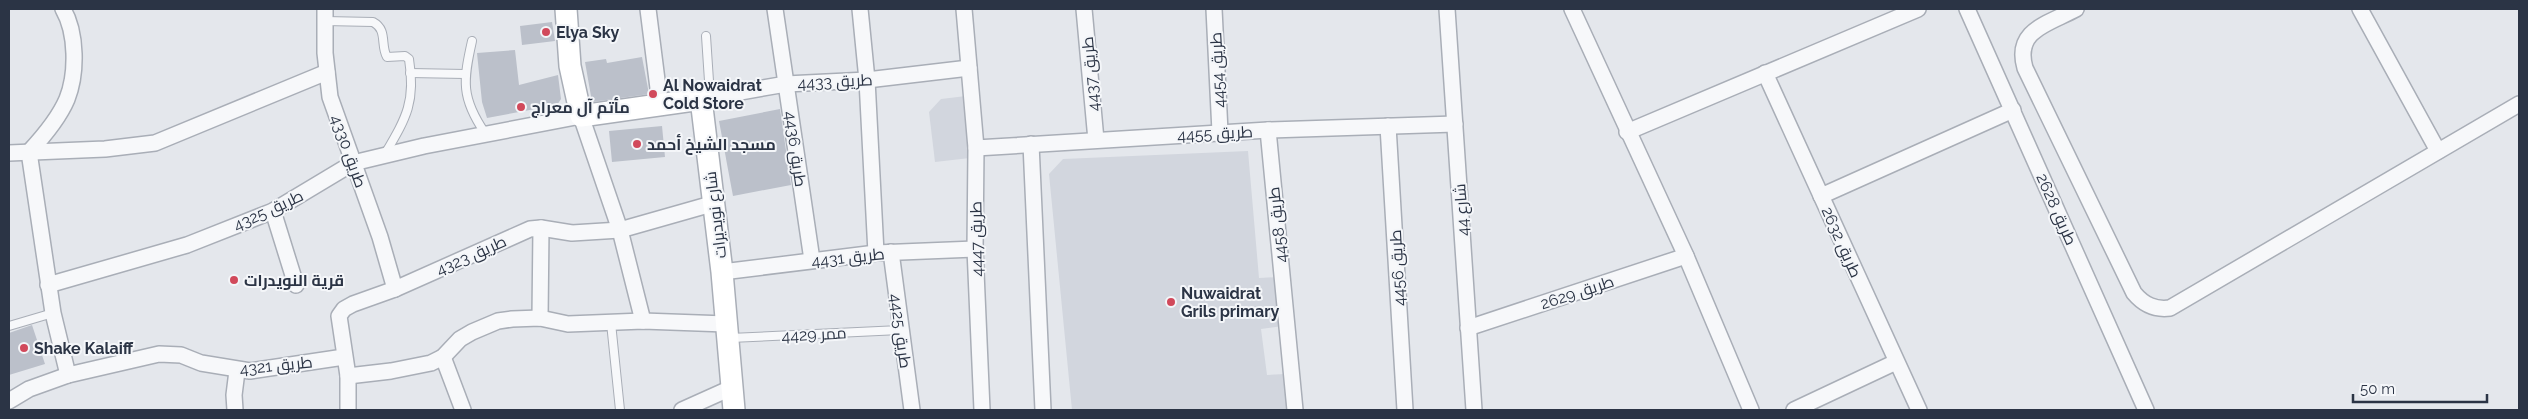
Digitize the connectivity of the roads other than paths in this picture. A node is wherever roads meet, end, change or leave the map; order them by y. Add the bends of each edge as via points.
1 (63, 9) edge
2 (566, 9) edge
3 (648, 9) edge
4 (775, 9) edge
5 (860, 9) edge
6 (964, 9) edge
7 (1084, 9) edge
8 (1214, 9) edge
9 (1448, 9) edge
10 (1572, 9) edge
11 (1918, 9) edge
12 (1967, 9) edge
13 (2076, 9) edge
14 (2360, 9) edge
15 (325, 15) edge
16 (706, 36) dead end
17 (472, 41) dead end
18 (969, 68) junction
19 (327, 72) junction
20 (410, 73) junction
21 (1765, 73) junction
22 (465, 74) junction
23 (867, 80) junction
24 (786, 84) junction
25 (705, 97) junction
26 (660, 104) junction
27 (2519, 104) edge
28 (2013, 110) junction
29 (581, 116) junction
30 (1455, 124) junction
31 (1388, 126) junction
32 (1268, 130) junction
33 (1220, 132) junction
34 (1627, 132) junction
35 (485, 133) junction
36 (1096, 140) junction
37 (1031, 144) junction
38 (976, 148) junction
39 (2438, 151) junction
40 (29, 152) junction
41 (9, 153) edge
42 (384, 156) junction
43 (353, 163) junction
44 (1821, 196) junction
45 (714, 203) junction
46 (273, 211) junction
47 (541, 228) junction
48 (620, 230) junction
49 (975, 249) junction
50 (876, 252) junction
51 (891, 252) junction
52 (1686, 256) junction
53 (812, 260) junction
54 (722, 272) junction
55 (48, 285) junction
56 (296, 286) dead end
57 (395, 289) junction
58 (53, 314) junction
59 (540, 318) junction
60 (643, 321) junction
61 (611, 323) junction
62 (9, 326) edge
63 (1468, 328) junction
64 (900, 330) junction
65 (726, 331) junction
66 (344, 357) junction
67 (443, 357) junction
68 (1896, 362) junction
69 (237, 371) junction
70 (68, 375) junction
71 (348, 376) junction
72 (731, 388) junction
73 (9, 401) edge
74 (235, 410) edge
75 (348, 410) edge
76 (463, 410) edge
77 (620, 410) edge
78 (682, 410) edge
79 (734, 410) edge
80 (912, 410) edge
81 (982, 410) edge
82 (1043, 410) edge
83 (1295, 410) edge
84 (1405, 410) edge
85 (1474, 410) edge
86 (1751, 410) edge
87 (1794, 410) edge
88 (1918, 410) edge
89 (2146, 410) edge

1 - 40 street via 68,16 74,49 67,99 45,134
2 - 29 street via 570,66
3 - 26 street
4 - 24 street, طريق 4436
5 - 23 street
6 - 18 street, طريق 4447
7 - 36 street, طريق 4437
8 - 33 street, طريق 4454
9 - 30 street, شارع 44
10 - 34 street
11 - 21 street
12 - 28 street, طريق 2628
13 - 39 street via 2029,34 2022,44 2021,56 2134,293 2152,307 2170,308
14 - 39 street
15 - 19 street, طريق 4330
15 - 20 lane via 379,25 385,55 389,58 407,57
16 - 25 lane
17 - 22 lane
18 - 23 street, طريق 4433
18 - 38 street, طريق 4447
19 - 40 street via 155,143
19 - 43 street, طريق 4330 via 330,97
20 - 22 lane
20 - 42 lane via 411,104 407,118
21 - 34 street
21 - 44 street, طريق 2632
22 - 35 lane via 469,106
23 - 24 street, طريق 4433
23 - 50 street
24 - 25 street, طريق 4433
24 - 53 street, طريق 4436
25 - 26 street
25 - 45 street, شارع نويديرات
26 - 29 street
27 - 39 street
28 - 44 street
28 - 89 street, طريق 2628
29 - 35 street, طريق 4325
29 - 48 street
30 - 31 street, طريق 4455
30 - 63 street, شارع 44
31 - 32 street, طريق 4455
31 - 84 street, طريق 4456
32 - 33 street, طريق 4455
32 - 83 street, طريق 4458
33 - 36 street, طريق 4455
34 - 52 street
35 - 42 street, طريق 4325
36 - 37 street, طريق 4455
37 - 38 street, طريق 4455
37 - 82 street
38 - 49 street, طريق 4447
40 - 41 street
40 - 55 street
42 - 43 street, طريق 4325
43 - 46 street, طريق 4325
43 - 57 street, طريق 4330
44 - 68 street, طريق 2632
45 - 48 street, طريق 4323
45 - 54 street, شارع نويديرات
46 - 55 street, طريق 4325 via 187,246
46 - 56 street
47 - 48 street, طريق 4323 via 572,232
47 - 57 street, طريق 4323 via 521,232
47 - 59 street
48 - 60 street
49 - 51 street, طريق 4431
49 - 81 street, طريق 4447
50 - 51 street, طريق 4431
50 - 53 street, طريق 4431
51 - 64 street, طريق 4425
52 - 63 street, طريق 2629
52 - 86 street
53 - 54 street, طريق 4431
54 - 65 street, شارع نويديرات
55 - 58 street
57 - 66 street, طريق 4323 via 344,309 338,325
58 - 62 lane
58 - 70 street
59 - 61 street via 568,324
59 - 67 street via 512,319 484,326 460,339
60 - 61 street
60 - 65 street
61 - 77 lane
63 - 85 street, شارع 44
64 - 65 lane, ممر 4429
64 - 80 street, طريق 4425
65 - 72 street, شارع نويديرات
66 - 69 street, طريق 4321
66 - 71 street
67 - 71 street via 431,363
67 - 76 street
68 - 87 street
68 - 88 street, طريق 2632
69 - 70 street, طريق 4321 via 181,355 159,354
69 - 74 street
70 - 73 street, طريق 4321 via 29,389
71 - 75 street
72 - 78 street
72 - 79 street, شارع نويديرات

